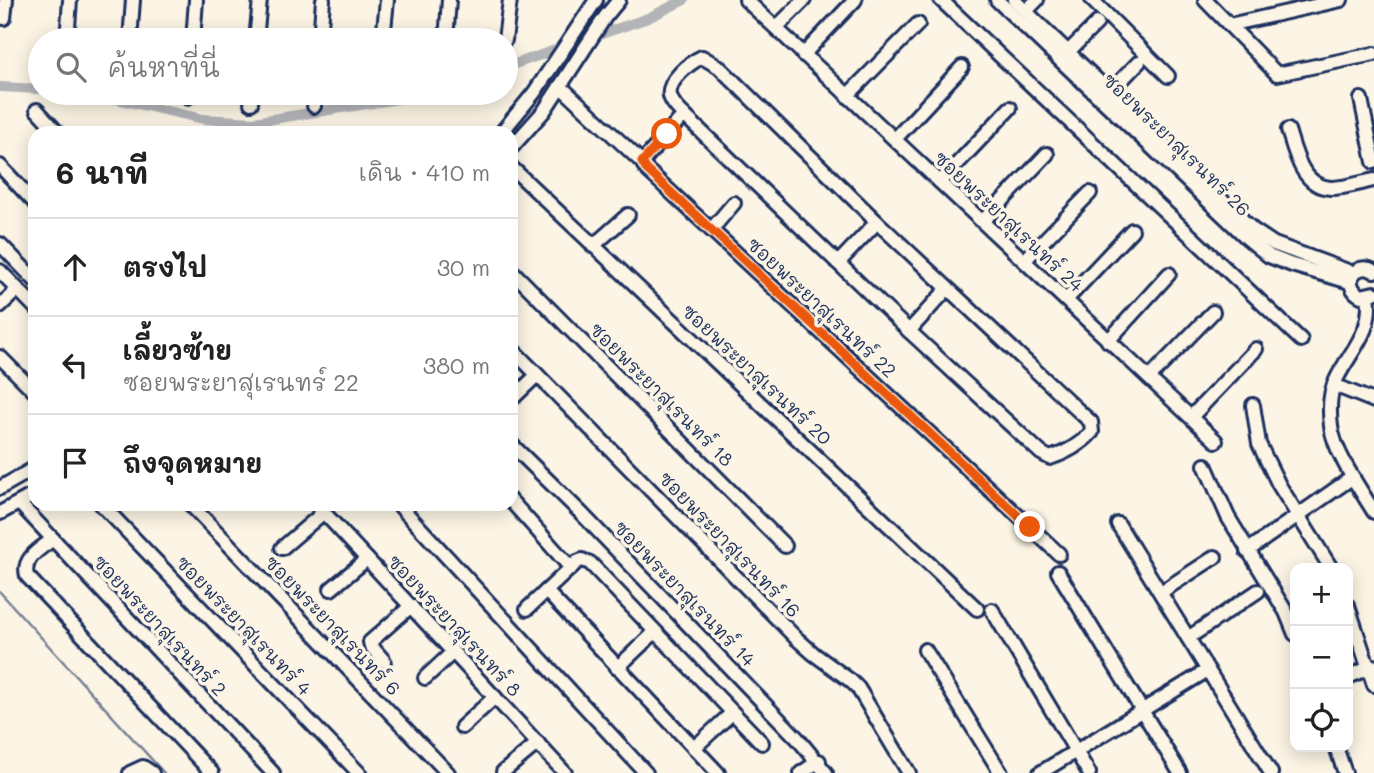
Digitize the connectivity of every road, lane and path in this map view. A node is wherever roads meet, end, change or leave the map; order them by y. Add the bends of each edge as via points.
1 (6, 0) edge
2 (70, 0) edge
3 (133, 0) edge
4 (196, 0) edge
5 (260, 0) edge
6 (323, 0) edge
7 (387, 0) edge
8 (449, 0) edge
9 (510, 0) edge
10 (619, 0) edge
11 (746, 0) edge
12 (804, 0) edge
13 (855, 0) edge
14 (941, 0) edge
15 (997, 0) edge
16 (1014, 0) edge
17 (1037, 0) edge
18 (1092, 0) edge
19 (1205, 0) edge
20 (1341, 0) edge
21 (592, 5) edge
22 (1026, 11) junction
23 (4, 18) dead end
24 (1097, 23) dead end
25 (918, 24) dead end
26 (1229, 25) junction
27 (68, 28) edge
28 (131, 28) edge
29 (194, 28) edge
30 (257, 28) edge
31 (321, 28) edge
32 (384, 28) edge
33 (447, 28) edge
34 (506, 28) edge
35 (776, 29) junction
36 (1069, 51) junction
37 (1374, 54) edge
38 (803, 55) junction
39 (1139, 62) dead end
40 (962, 67) dead end
41 (1168, 76) dead end
42 (562, 84) junction
43 (1111, 91) junction
44 (847, 96) junction
45 (1361, 99) dead end
46 (1010, 108) dead end
47 (37, 110) dead end
48 (1126, 113) junction
49 (684, 115) junction
50 (52, 126) edge
51 (507, 126) edge
52 (1288, 130) dead end
53 (895, 139) junction
54 (518, 140) edge
55 (1047, 153) dead end
56 (642, 162) junction
57 (1374, 162) edge
58 (0, 166) edge
59 (518, 174) edge
60 (1374, 180) edge
61 (940, 182) junction
62 (1090, 193) dead end
63 (28, 196) edge
64 (734, 203) dead end
65 (628, 215) dead end
66 (983, 221) junction
67 (877, 222) junction
68 (711, 230) junction
69 (1132, 230) dead end
70 (0, 244) edge
71 (593, 246) junction
72 (1025, 260) junction
73 (838, 263) junction
74 (0, 271) edge
75 (1374, 271) edge
76 (28, 273) edge
77 (1169, 274) dead end
78 (518, 277) edge
79 (1352, 277) junction
80 (947, 289) junction
81 (17, 290) junction
82 (1371, 295) edge
83 (28, 300) edge
84 (1066, 300) junction
85 (0, 306) edge
86 (1213, 312) dead end
87 (909, 331) junction
88 (1301, 340) dead end
89 (1108, 341) junction
90 (1256, 349) dead end
91 (518, 355) edge
92 (0, 357) edge
93 (537, 375) junction
94 (1149, 378) junction
95 (28, 385) edge
96 (1334, 385) junction
97 (518, 393) edge
98 (1374, 401) edge
99 (1253, 405) dead end
100 (1191, 417) junction
101 (1216, 442) dead end
102 (518, 451) edge
103 (1205, 465) dead end
104 (28, 472) edge
105 (1353, 477) junction
106 (0, 488) edge
107 (28, 498) edge
108 (19, 503) junction
109 (518, 509) edge
110 (108, 511) edge
111 (197, 511) edge
112 (317, 511) edge
113 (323, 511) edge
114 (404, 511) edge
115 (1374, 512) edge
116 (0, 513) edge
117 (1297, 516) junction
118 (1118, 524) dead end
119 (53, 538) junction
120 (785, 546) dead end
121 (282, 548) dead end
122 (1247, 551) junction
123 (1059, 554) dead end
124 (1215, 557) dead end
125 (367, 559) junction
126 (1328, 563) edge
127 (571, 568) junction
128 (1058, 572) dead end
129 (331, 589) dead end
130 (546, 591) junction
131 (1258, 591) dead end
132 (1161, 592) junction
133 (411, 606) junction
134 (527, 609) dead end
135 (976, 609) dead end
136 (992, 610) dead end
137 (1353, 619) edge
138 (1292, 626) edge
139 (654, 633) junction
140 (1188, 638) junction
141 (925, 650) dead end
142 (453, 652) junction
143 (384, 661) dead end
144 (1371, 667) edge
145 (617, 668) junction
146 (1208, 670) junction
147 (1353, 675) edge
148 (425, 678) dead end
149 (1374, 685) edge
150 (495, 697) junction
151 (1143, 710) junction
152 (733, 713) junction
153 (461, 727) dead end
154 (538, 743) junction
155 (762, 743) dead end
156 (694, 748) junction
157 (1076, 751) junction
158 (1338, 752) edge
159 (818, 761) junction
160 (503, 772) edge
161 (130, 773) edge
162 (152, 773) edge
163 (212, 773) edge
164 (273, 773) edge
165 (359, 773) edge
166 (448, 773) edge
167 (565, 773) edge
168 (646, 773) edge
169 (718, 773) edge
170 (801, 773) edge
171 (826, 773) edge
172 (909, 773) edge
173 (1001, 773) edge
174 (1040, 773) edge
175 (1089, 773) edge
176 (1180, 773) edge
177 (1271, 773) edge
178 (1345, 773) edge

1 - 23 street
2 - 27 street
3 - 28 street
4 - 29 street
5 - 30 street
6 - 31 street
7 - 32 street
8 - 33 street
9 - 34 street
10 - 42 street
11 - 35 street, ซอยพระยาสุเรนทร์ 24
12 - 35 street
13 - 38 street
14 - 88 street
15 - 48 street, ซอยพระยาสุเรนทร์ 26
16 - 22 street, ซอยพระยาสุเรนทร์ 26
17 - 22 street
18 - 41 street
19 - 26 street
20 - 26 street
21 - 51 street
22 - 36 street, ซอยพระยาสุเรนทร์ 26
24 - 36 street
25 - 44 street
26 - 37 street via 1277,74
35 - 38 street, ซอยพระยาสุเรนทร์ 24
36 - 43 street, ซอยพระยาสุเรนทร์ 26
38 - 44 street, ซอยพระยาสุเรนทร์ 24
39 - 43 street
40 - 53 street
42 - 54 street
42 - 56 street, ซอยพระยาสุเรนทร์ 22
43 - 48 street, ซอยพระยาสุเรนทร์ 26
44 - 53 street, ซอยพระยาสุเรนทร์ 24
45 - 57 street
46 - 61 street
47 - 50 street
48 - 79 street, ซอยพระยาสุเรนทร์ 26 via 1269,256
49 - 56 street
49 - 67 street via 669,93 672,83 693,61 710,60
49 - 73 street
52 - 60 street via 1310,180 1331,188
53 - 61 street, ซอยพระยาสุเรนทร์ 24
55 - 66 street
56 - 68 street, ซอยพระยาสุเรนทร์ 22
58 - 63 street
59 - 71 street, ซอยพระยาสุเรนทร์ 20
61 - 66 street, ซอยพระยาสุเรนทร์ 24
62 - 72 street
64 - 68 street
65 - 71 street
66 - 72 street, ซอยพระยาสุเรนทร์ 24
67 - 73 street
67 - 80 street
68 - 123 street, ซอยพระยาสุเรนทร์ 22
69 - 84 street
70 - 76 street
71 - 135 street, ซอยพระยาสุเรนทร์ 20
72 - 84 street, ซอยพระยาสุเรนทร์ 24
73 - 87 street
74 - 81 street
75 - 79 street, ซอยพระยาสุเรนทร์ 26 via 1364,267
77 - 89 street
78 - 120 street, ซอยพระยาสุเรนทร์ 18
79 - 82 street, ซอยพระยาสุเรนทร์ 26 via 1356,293
80 - 87 street
80 - 87 street via 1091,422 1092,432 1066,452 1051,458 1041,453
81 - 83 street
81 - 85 street
82 - 96 street via 1368,330
84 - 89 street, ซอยพระยาสุเรนทร์ 24
86 - 94 street
89 - 94 street, ซอยพระยาสุเรนทร์ 24
90 - 100 street
91 - 93 street, ซอยพระยาสุเรนทร์ 16
92 - 95 street
93 - 97 street
93 - 172 street, ซอยพระยาสุเรนทร์ 16 via 796,638 851,681
94 - 100 street, ซอยพระยาสุเรนทร์ 24
96 - 98 street
96 - 105 street via 1331,429
99 - 117 street via 1259,444
100 - 101 street, ซอยพระยาสุเรนทร์ 24
102 - 159 street, ซอยพระยาสุเรนทร์ 14
103 - 122 street
104 - 106 street
105 - 115 street
105 - 117 street
107 - 108 street
108 - 116 street
108 - 119 street, ซอยพระยาสุเรนทร์ 2
109 - 127 street
110 - 165 street, ซอยพระยาสุเรนทร์ 4
111 - 166 street, ซอยพระยาสุเรนทร์ 6
112 - 121 street
113 - 125 street, ซอยพระยาสุเรนทร์ 8
114 - 168 street
117 - 122 street
117 - 126 street
118 - 132 street
119 - 163 street via 27,561 27,576
119 - 164 street, ซอยพระยาสุเรนทร์ 2
122 - 138 street
124 - 132 street
125 - 129 street
125 - 133 street, ซอยพระยาสุเรนทร์ 8
127 - 130 street
127 - 139 street via 582,560 590,563
128 - 151 street
130 - 134 street
130 - 145 street
131 - 140 street
132 - 140 street
133 - 142 street, ซอยพระยาสุเรนทร์ 8
133 - 143 street via 370,642
136 - 157 street
137 - 144 street
139 - 145 street
139 - 152 street
140 - 146 street
141 - 173 street
142 - 148 street
142 - 150 street, ซอยพระยาสุเรนทร์ 8
144 - 147 street
144 - 149 street
145 - 156 street
146 - 151 street
146 - 177 street
150 - 153 street
150 - 154 street, ซอยพระยาสุเรนทร์ 8
151 - 157 street
151 - 176 street
152 - 155 street
152 - 156 street
154 - 160 street
154 - 167 street, ซอยพระยาสุเรนทร์ 8
156 - 169 street
157 - 174 street
157 - 175 street
158 - 178 street
159 - 170 street
159 - 171 street, ซอยพระยาสุเรนทร์ 14
161 - 162 street via 144,767

